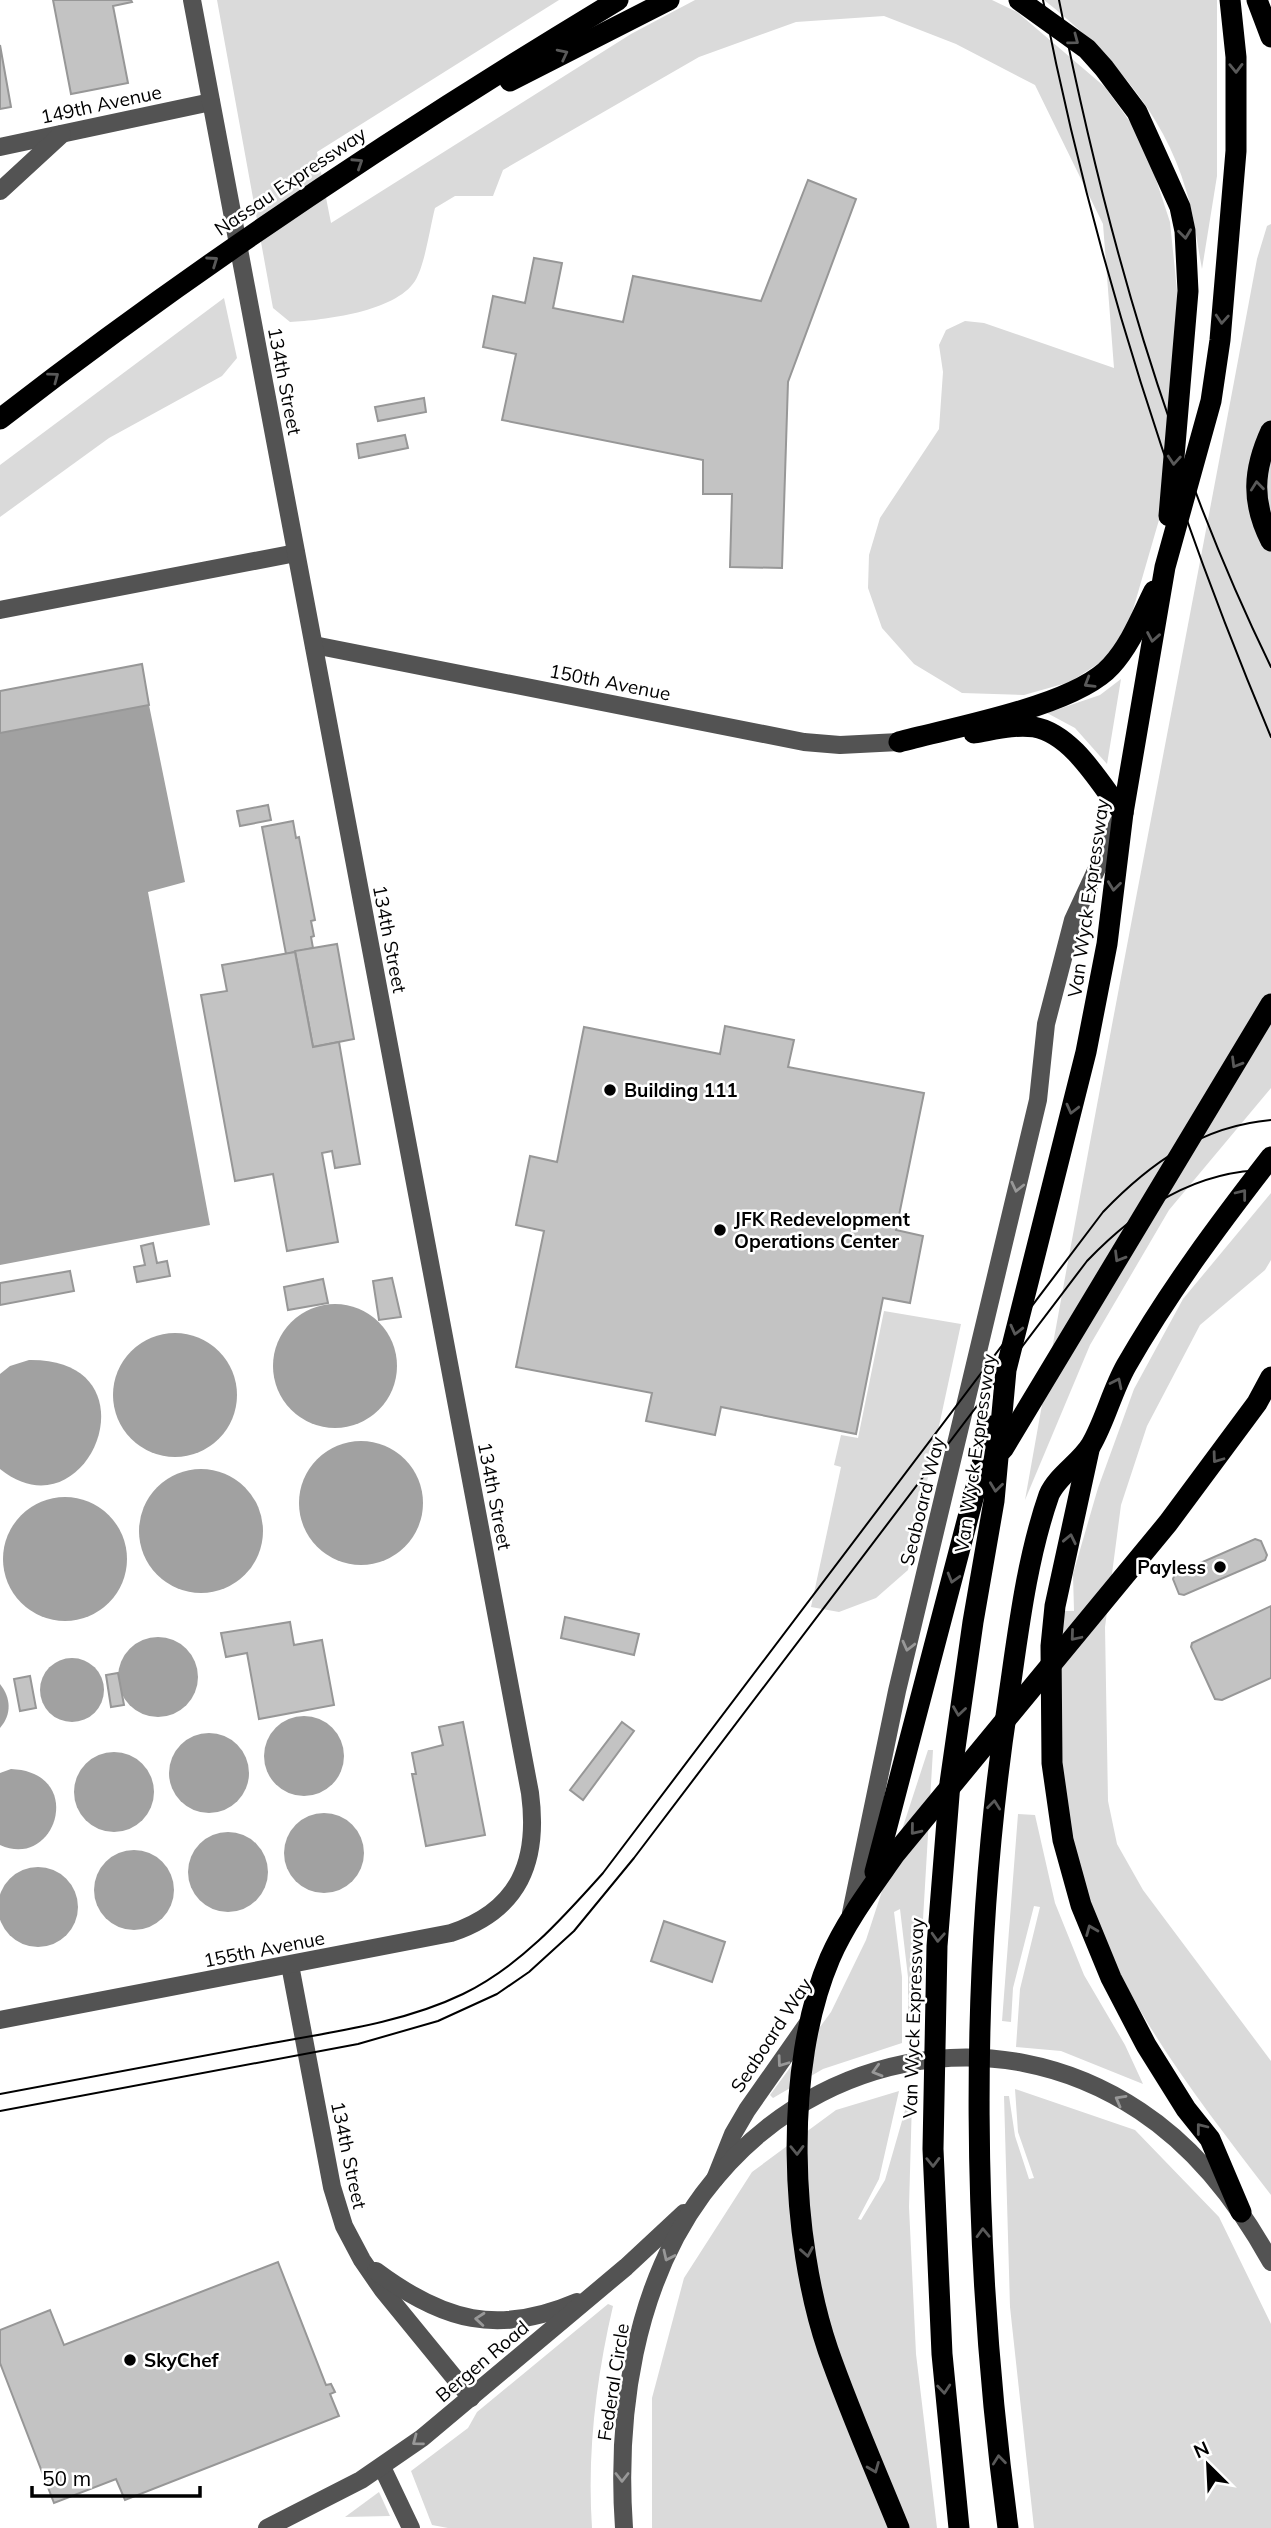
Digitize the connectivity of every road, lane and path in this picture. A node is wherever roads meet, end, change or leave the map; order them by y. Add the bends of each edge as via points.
1 (192, 0) edge
2 (618, 0) edge
3 (669, 0) edge
4 (1019, 0) edge
5 (1230, 0) edge
6 (1257, 0) edge
7 (1271, 37) edge
8 (211, 102) junction
9 (62, 134) junction
10 (392, 140) junction
11 (0, 146) edge
12 (0, 191) edge
13 (0, 418) edge
14 (1271, 431) edge
15 (1271, 541) edge
16 (296, 553) junction
17 (1166, 567) junction
18 (0, 610) edge
19 (314, 645) junction
20 (899, 742) junction
21 (1123, 813) junction
22 (1271, 1004) edge
23 (1271, 1157) edge
24 (1006, 1370) junction
25 (1271, 1377) edge
26 (1090, 1446) junction
27 (1001, 1453) junction
28 (518, 1883) joint
29 (847, 1927) junction
30 (290, 1965) junction
31 (830, 1983) junction
32 (0, 2020) edge
33 (715, 2179) junction
34 (701, 2196) junction
35 (1247, 2221) junction
36 (1271, 2241) edge
37 (362, 2260) junction
38 (1271, 2262) edge
39 (593, 2295) junction
40 (471, 2398) junction
41 (382, 2467) junction
42 (267, 2528) edge
43 (411, 2528) edge
44 (624, 2528) edge
45 (899, 2528) edge
46 (959, 2528) edge
47 (1008, 2528) edge

1 - 8 street, 134th Street
2 - 10 highway, Nassau Expressway
10 -> 3 highway
4 -> 17 highway via 1087,49 1104,68 1149,134 1180,207 1188,291
5 -> 17 highway, Van Wyck Expressway via 1236,57 1236,151 1220,340 1211,401
6 - 7 highway
8 - 9 street, 149th Avenue
8 - 16 street, 134th Street
9 - 11 street, 149th Avenue
9 - 12 street
13 -> 10 highway, Nassau Expressway via 157,300
15 -> 14 highway via 1263,526 1254,477
16 - 18 street
16 - 19 street, 134th Street
17 -> 20 highway via 1129,643 1099,677 1052,701
17 -> 21 highway, Van Wyck Expressway
19 - 20 street, 150th Avenue via 804,742
19 - 28 street, 134th Street via 530,1794 533,1843
20 - 21 highway via 1037,728 1068,746
21 -> 24 highway, Van Wyck Expressway via 1107,944 1086,1052
21 -> 29 street, Seaboard Way via 1073,920 1046,1024 1038,1100 897,1691
22 -> 27 highway
26 -> 23 highway via 1123,1371 1160,1307
24 - 27 highway, Van Wyck Expressway
24 -> 31 highway via 874,1877
25 -> 29 highway via 1257,1403 1168,1523 895,1854
35 -> 26 highway via 1210,2139 1146,2045 1111,1978 1080,1905 1063,1840 1052,1763 1051,1646 1055,1606
47 -> 26 highway via 986,2300 981,2020 989,1852 1030,1570 1051,1491
27 -> 46 highway, Van Wyck Expressway via 950,1783 934,2021 938,2300
28 - 30 street, 155th Avenue via 500,1906 467,1928
29 - 31 street, Seaboard Way
29 -> 45 highway via 830,1957 806,2048 798,2117 798,2184 812,2282 828,2350
30 - 32 street, 155th Avenue
30 - 37 street, 134th Street via 336,2203
31 -> 33 street, Seaboard Way via 733,2134
33 - 34 street, Federal Circle
35 -> 33 street, Federal Circle via 1188,2150 1122,2100 1065,2075 984,2058 913,2062 835,2086 773,2122
34 - 39 street, Bergen Road
34 -> 44 street, Federal Circle via 663,2266 637,2343 622,2454
35 - 36 street
35 - 38 street, Federal Circle
39 -> 37 street via 538,2316 471,2318 421,2302
37 - 40 street, 134th Street
39 - 40 street, Bergen Road
40 -> 41 street, Bergen Road
41 - 42 street, Bergen Road
41 - 43 street

